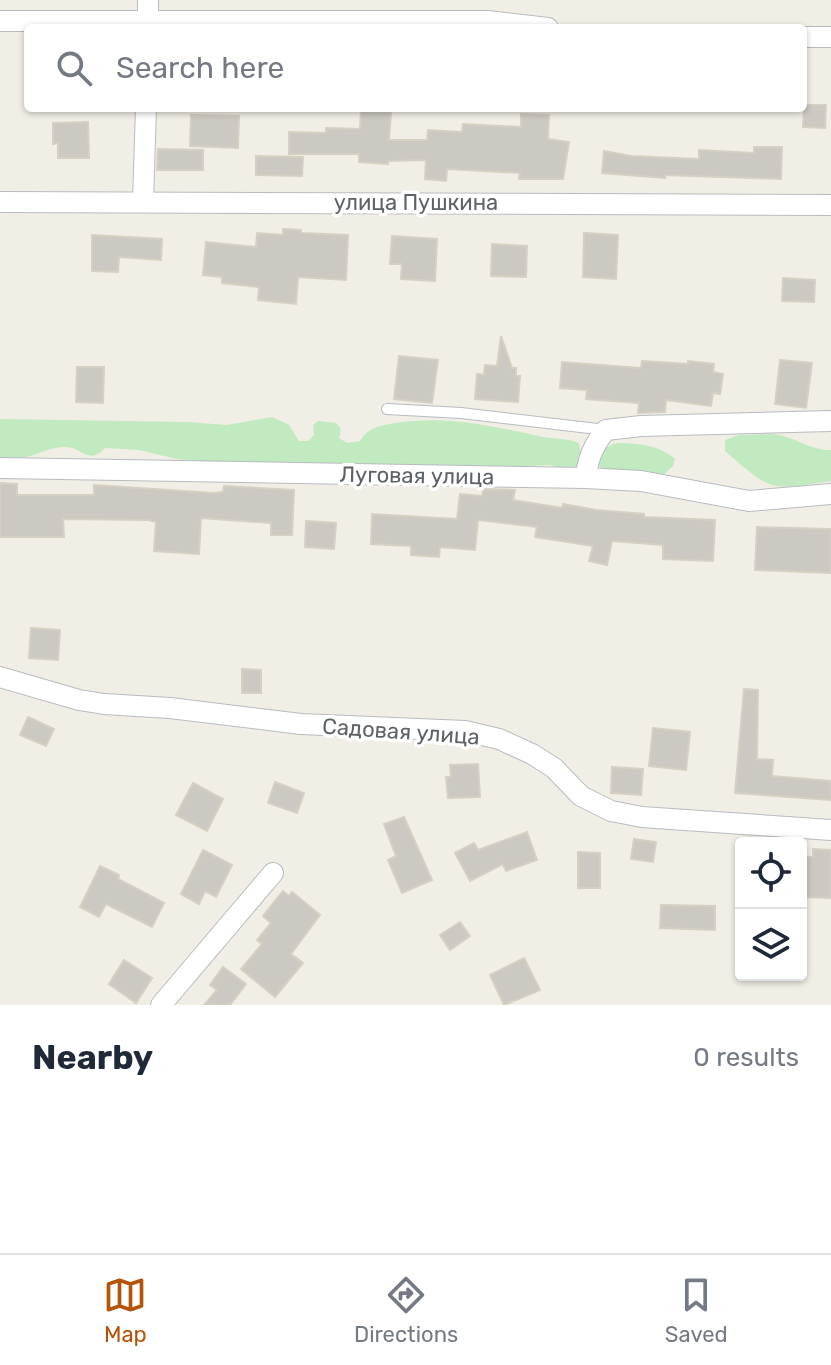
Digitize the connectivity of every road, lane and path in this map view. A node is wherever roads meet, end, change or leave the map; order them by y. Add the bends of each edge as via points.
1 (148, 0) edge
2 (0, 21) edge
3 (111, 24) edge
4 (148, 24) edge
5 (233, 24) edge
6 (514, 24) edge
7 (807, 37) edge
8 (831, 37) edge
9 (146, 112) edge
10 (143, 201) junction
11 (0, 202) edge
12 (831, 205) edge
13 (387, 409) dead end
14 (831, 421) edge
15 (606, 430) junction
16 (0, 468) edge
17 (586, 478) junction
18 (831, 494) edge
19 (0, 677) edge
20 (831, 830) edge
21 (273, 873) dead end
22 (161, 1005) edge

1 - 4 street
2 - 3 street
5 - 6 street
7 - 8 street
9 - 10 street
10 - 11 street, улица Пушкина
10 - 12 street, улица Пушкина
13 - 15 lane
14 - 15 street
15 - 17 street via 592,450
16 - 17 street, Луговая улица
17 - 18 street, Луговая улица via 641,481 749,501
19 - 20 street, Садовая улица via 104,704 301,724 474,733 532,754 581,796 611,811
21 - 22 street

